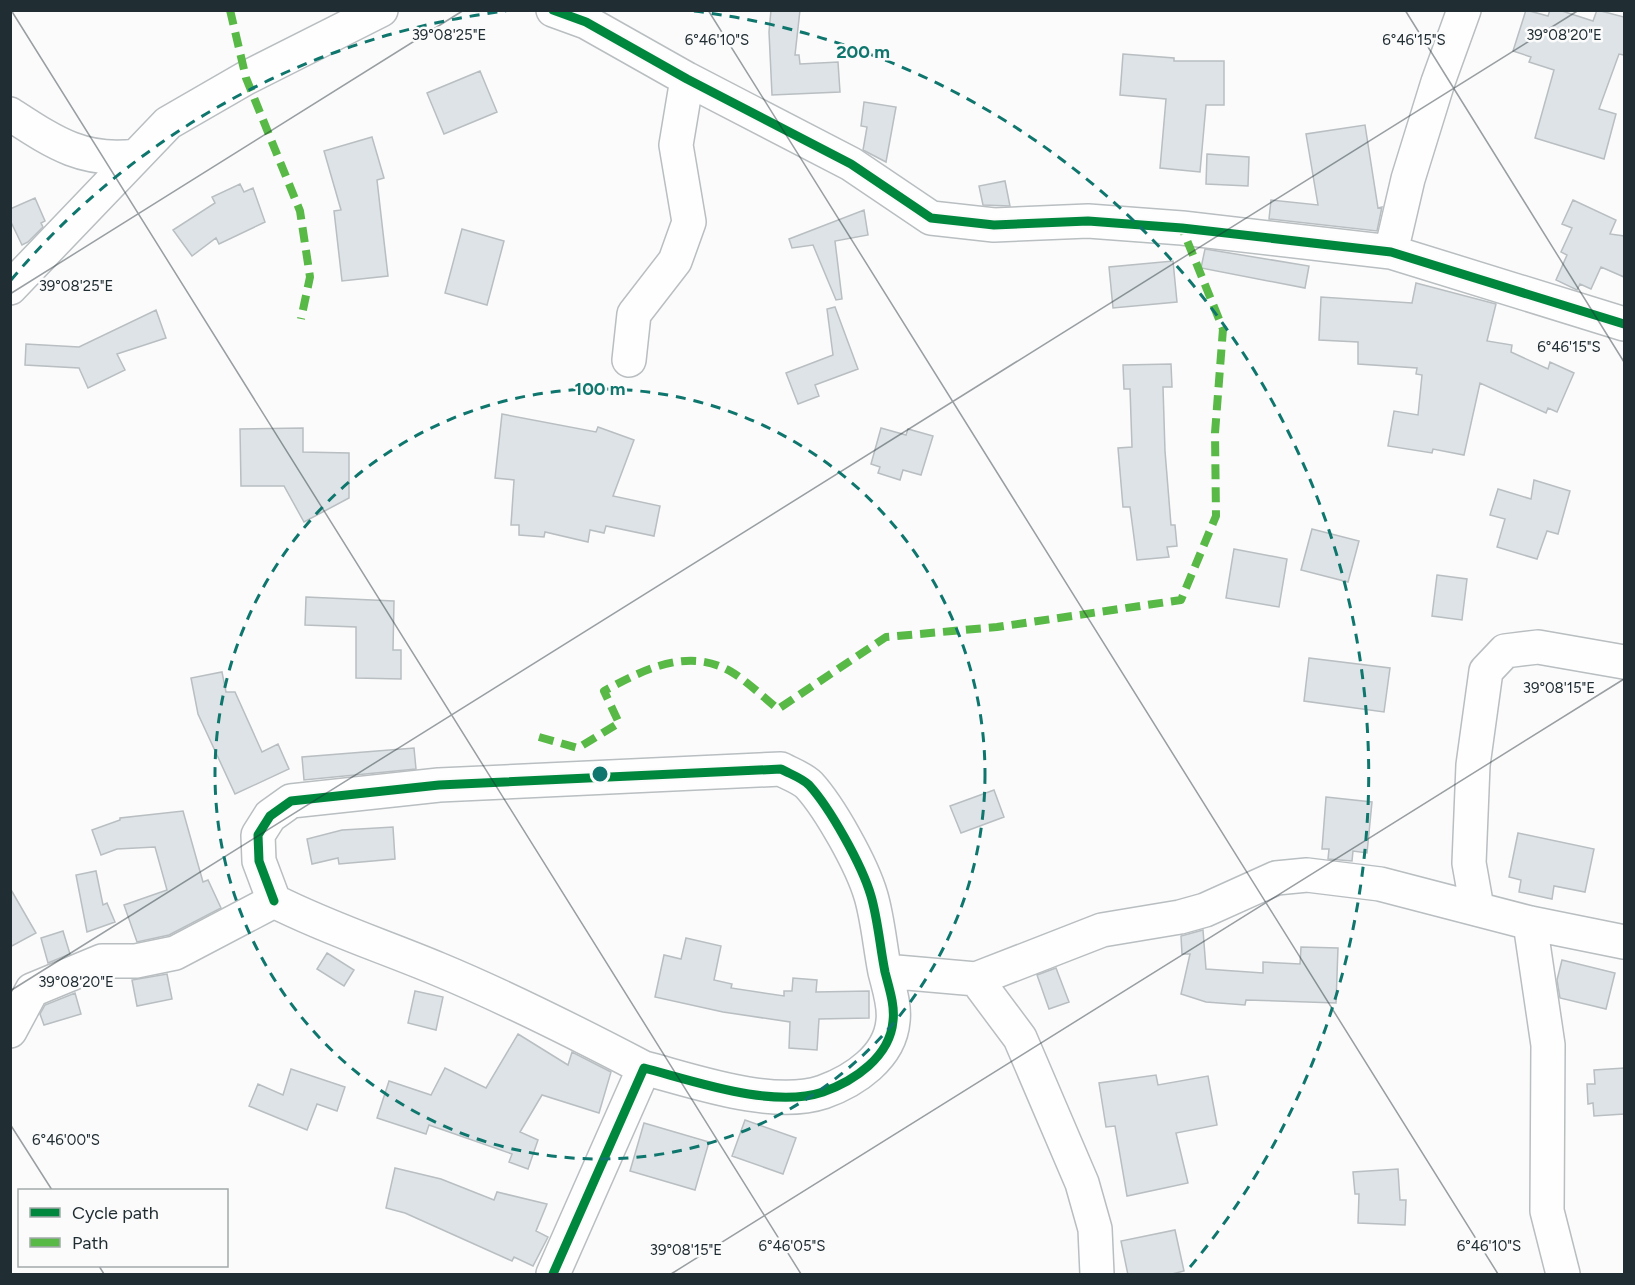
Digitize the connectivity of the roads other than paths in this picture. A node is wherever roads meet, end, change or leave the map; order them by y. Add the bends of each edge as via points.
1 (381, 10) edge
2 (553, 10) edge
3 (1464, 10) edge
4 (687, 79) junction
5 (10, 114) edge
6 (136, 156) junction
7 (1391, 252) junction
8 (10, 288) edge
9 (1624, 324) edge
10 (630, 360) dead end
11 (1624, 662) edge
12 (273, 901) junction
13 (1477, 908) junction
14 (1530, 923) junction
15 (1624, 942) edge
16 (885, 971) junction
17 (976, 979) junction
18 (10, 1031) edge
19 (644, 1068) junction
20 (553, 1275) edge
21 (1097, 1275) edge
22 (1563, 1275) edge

1 - 6 street via 246,78 168,123
2 - 4 street via 586,22
3 - 7 street via 1408,179
4 - 7 street via 852,164 931,218 994,225 1088,221
4 - 10 street via 676,145 689,222 675,261 634,314
5 - 6 street via 88,156
6 - 8 street
7 - 9 street
11 - 13 street via 1538,647 1505,651 1486,671 1473,765 1469,863
12 - 16 street via 259,861 258,835 270,816 291,801 440,785 781,769 807,783 856,859 871,895
12 - 18 street via 175,953 136,961 102,961 32,990
12 - 19 street via 320,924 441,970
13 - 14 street
13 - 17 street via 1380,884 1307,874 1276,878 1205,910 1102,930
14 - 15 street
14 - 22 street via 1548,1045 1546,1211
16 - 17 street
16 - 19 street via 893,1021 887,1042 866,1069 821,1092 767,1095 716,1087
17 - 21 street via 1020,1038 1082,1183 1095,1229
19 - 20 street

